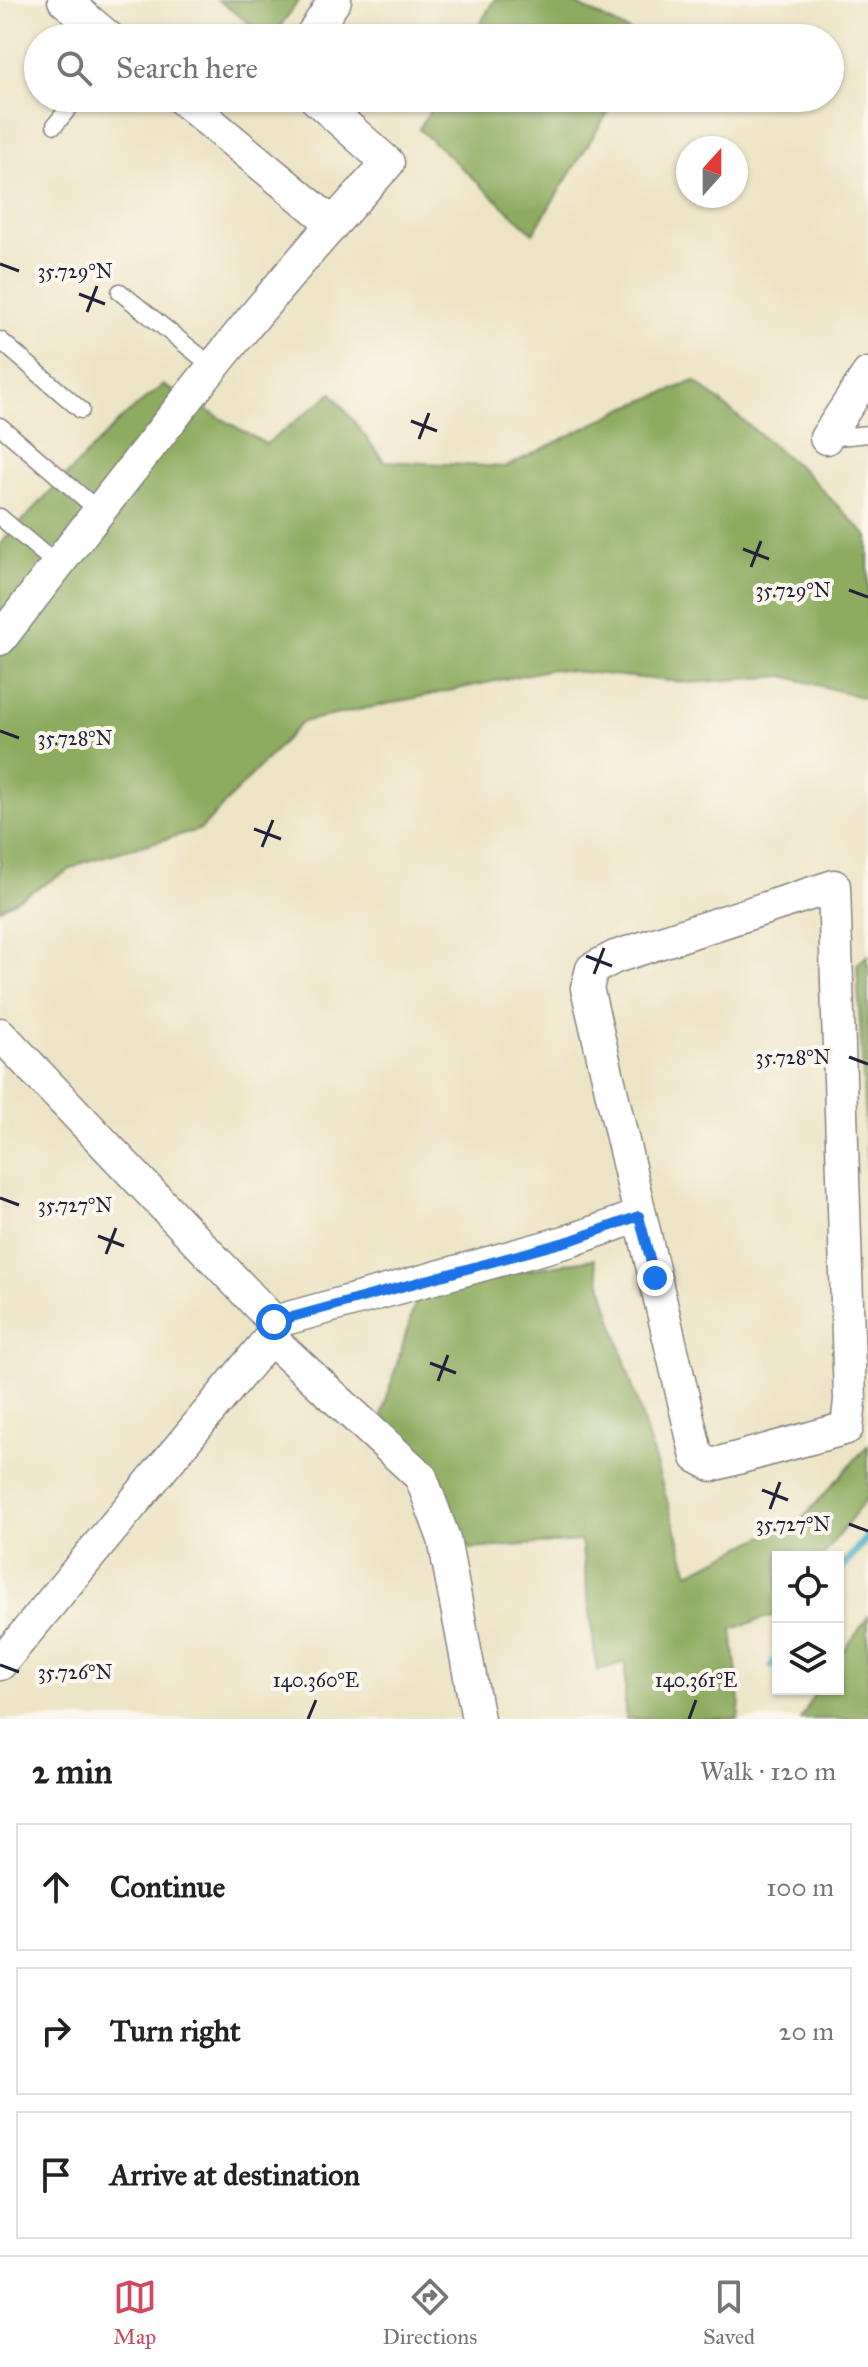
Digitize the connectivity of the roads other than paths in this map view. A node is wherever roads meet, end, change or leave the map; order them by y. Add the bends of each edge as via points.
1 (64, 0) edge
2 (335, 0) edge
3 (92, 24) edge
4 (319, 24) edge
5 (66, 112) edge
6 (198, 112) edge
7 (331, 112) edge
8 (55, 125) dead end
9 (332, 223) junction
10 (120, 292) dead end
11 (0, 340) edge
12 (212, 366) junction
13 (868, 374) edge
14 (81, 410) dead end
15 (0, 426) edge
16 (868, 434) edge
17 (826, 438) joint
18 (99, 511) junction
19 (0, 517) edge
20 (57, 565) junction
21 (0, 639) edge
22 (0, 1034) edge
23 (639, 1216) junction
24 (272, 1330) junction
25 (0, 1664) edge
26 (478, 1719) edge

1 - 3 street
2 - 4 street
5 - 8 lane
6 - 9 street
7 - 9 street via 388,163
9 - 12 street
10 - 12 lane
11 - 14 lane
12 - 18 street
13 - 17 street
15 - 18 lane
16 - 17 lane
18 - 20 street
19 - 20 lane
20 - 21 street
22 - 24 street
23 - 23 street via 697,1457 712,1465 847,1428 834,886 592,969 587,988
23 - 24 street
24 - 25 street
24 - 26 street via 421,1477 444,1539

